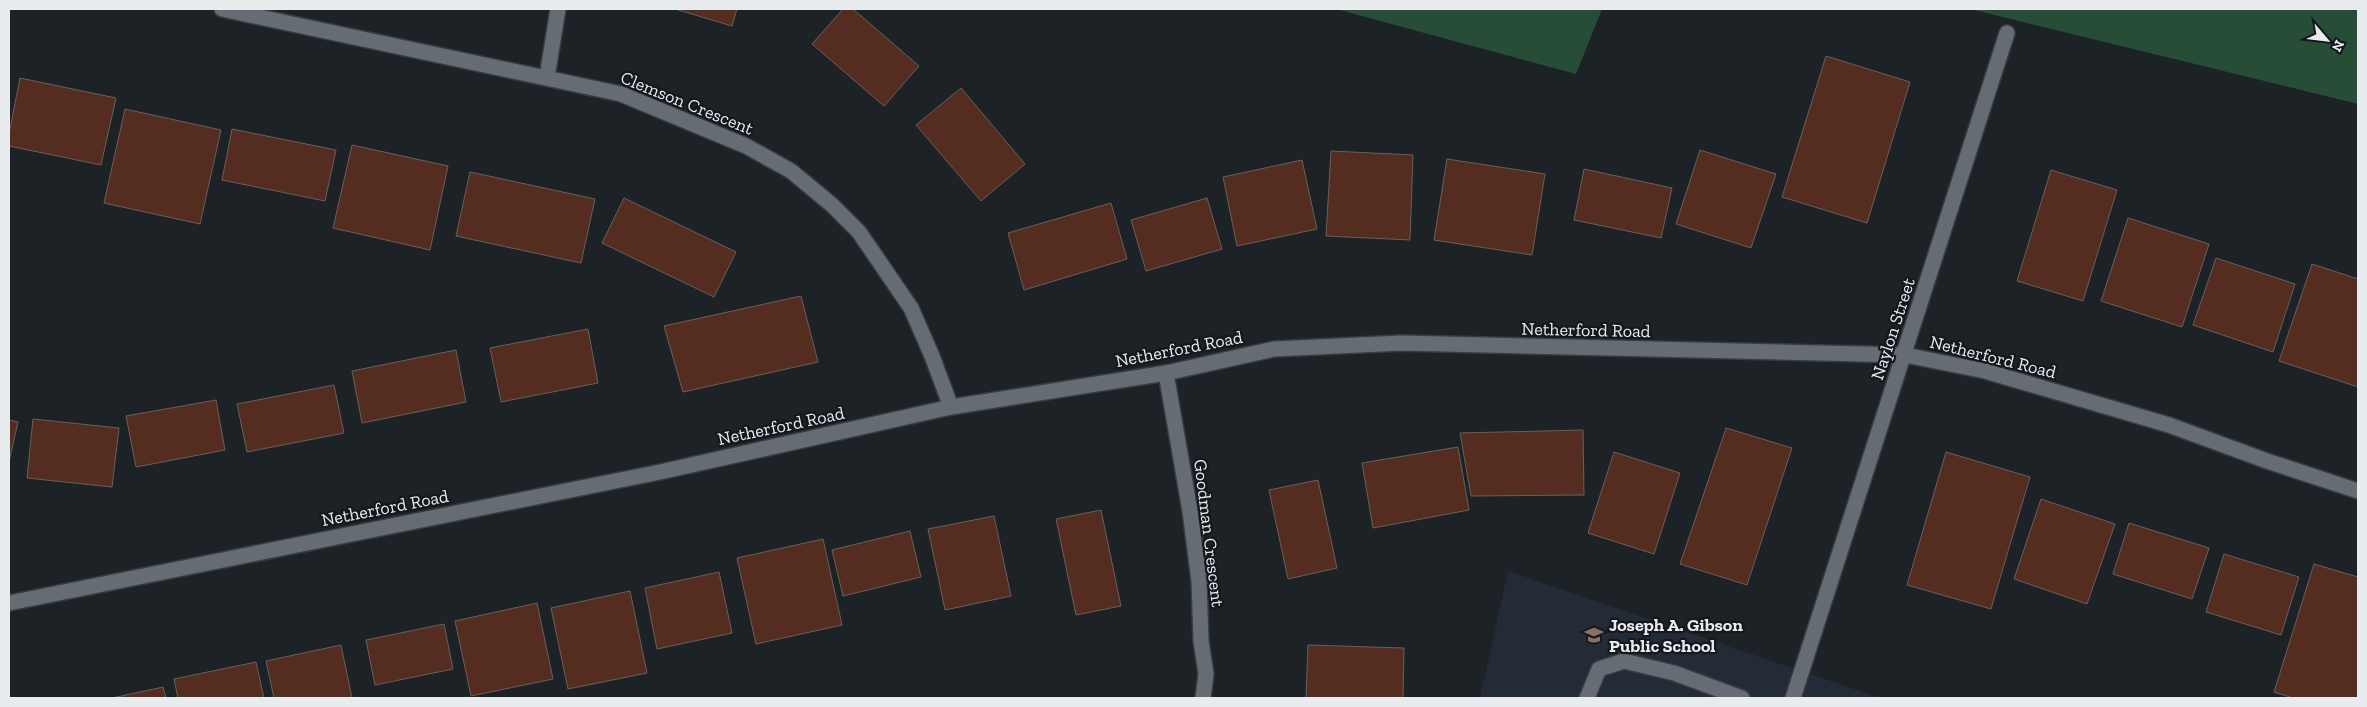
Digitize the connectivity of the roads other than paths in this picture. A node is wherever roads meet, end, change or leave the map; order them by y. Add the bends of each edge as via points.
1 (222, 9) edge
2 (558, 9) edge
3 (2007, 33) dead end
4 (547, 77) junction
5 (1905, 355) junction
6 (1166, 373) junction
7 (951, 407) junction
8 (2358, 491) edge
9 (9, 603) edge
10 (1203, 698) edge
11 (1587, 698) edge
12 (1742, 698) edge
13 (1793, 698) edge

1 - 4 street, Clemson Crescent
2 - 4 street
3 - 5 street, Naylon Street
4 - 7 street, Clemson Crescent via 621,94 746,146 791,171 859,232 911,308
5 - 6 street, Netherford Road via 1402,343 1274,349
5 - 8 street, Netherford Road via 1985,371 2169,425 2267,462
5 - 13 street, Naylon Street
6 - 7 street, Netherford Road
6 - 10 street, Goodman Crescent via 1199,581 1201,641 1206,674
7 - 9 street, Netherford Road via 660,472
11 - 12 street via 1599,669 1624,661 1674,673

